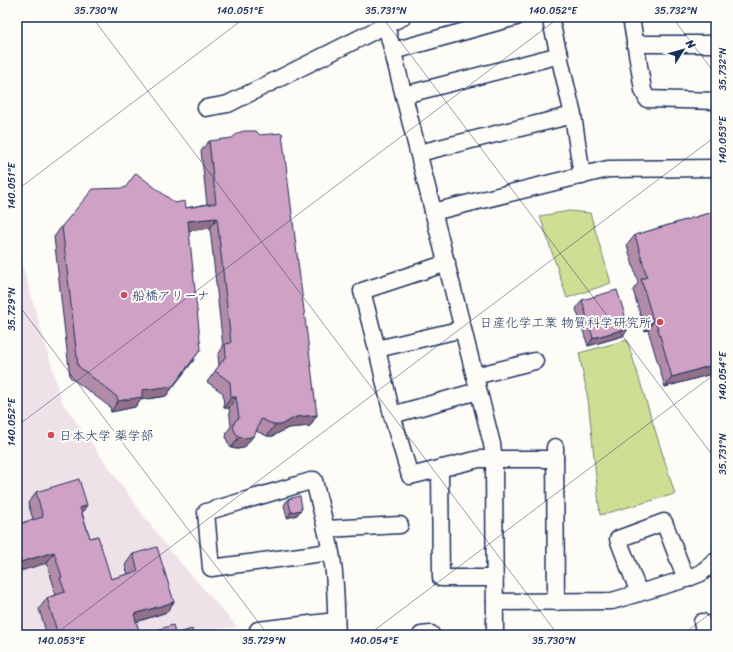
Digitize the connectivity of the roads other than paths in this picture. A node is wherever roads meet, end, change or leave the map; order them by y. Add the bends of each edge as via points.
1 (404, 17) edge
2 (516, 17) edge
3 (550, 17) edge
4 (631, 17) edge
5 (385, 21) edge
6 (635, 44) junction
7 (716, 44) edge
8 (393, 51) junction
9 (560, 55) junction
10 (404, 95) junction
11 (716, 101) edge
12 (206, 108) dead end
13 (573, 115) junction
14 (419, 153) junction
15 (716, 168) edge
16 (582, 176) junction
17 (434, 212) junction
18 (446, 263) junction
19 (463, 329) junction
20 (377, 349) junction
21 (534, 361) dead end
22 (477, 383) junction
23 (392, 415) junction
24 (494, 460) junction
25 (440, 468) junction
26 (400, 525) dead end
27 (326, 529) junction
28 (330, 552) junction
29 (716, 562) edge
30 (494, 578) junction
31 (686, 579) junction
32 (639, 593) junction
33 (495, 602) junction
34 (556, 602) junction
35 (337, 628) edge
36 (258, 630) dead end
37 (496, 635) edge

1 - 5 street
2 - 8 street
3 - 9 street
4 - 6 street
5 - 8 street
5 - 12 street via 228,104
6 - 7 street
6 - 11 street via 643,90 648,99
8 - 10 street
9 - 10 street
9 - 13 street
10 - 14 street
13 - 14 street
13 - 16 street
14 - 17 street
15 - 16 street via 608,169
16 - 17 street
17 - 18 street
18 - 19 street
18 - 20 street via 362,290
19 - 20 street
19 - 22 street
20 - 23 street
21 - 22 street
22 - 23 street
22 - 24 street
23 - 25 street via 410,476
24 - 25 street via 479,459
24 - 30 street
24 - 34 street via 555,453
25 - 30 street via 441,578
26 - 27 street
27 - 28 street
27 - 28 street via 314,480 206,512 211,568
28 - 35 street via 334,573
29 - 31 street via 701,573
30 - 33 street
31 - 32 street
31 - 32 street via 664,522 618,539
32 - 34 street via 612,601
33 - 34 street
33 - 37 street
35 - 36 street

